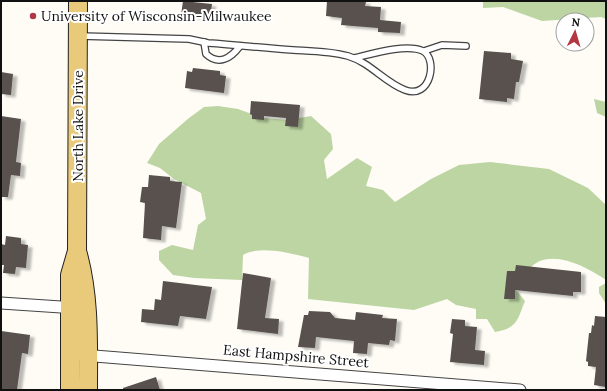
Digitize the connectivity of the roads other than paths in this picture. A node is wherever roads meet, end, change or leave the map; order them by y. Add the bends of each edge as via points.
1 (78, 1) edge
2 (78, 36) junction
3 (204, 42) junction
4 (240, 46) junction
5 (466, 46) dead end
6 (424, 51) junction
7 (354, 58) junction
8 (77, 251) junction
9 (1, 303) edge
10 (69, 308) junction
11 (87, 309) junction
12 (70, 354) junction
13 (88, 355) junction
14 (70, 390) edge
15 (88, 390) edge
16 (520, 390) edge

1 - 2 main road, North Lake Drive
2 - 3 lane via 189,39
2 - 8 main road, North Lake Drive
3 - 4 lane
3 - 4 lane via 206,54 218,60 233,56
4 - 7 lane via 334,52
5 - 6 lane via 442,45
6 - 7 lane via 386,51
6 - 7 lane via 428,56 429,77 424,88 415,92 398,87 366,63
8 - 10 main road, North Lake Drive via 70,275
8 - 11 main road, North Lake Drive via 84,275
9 - 10 street
10 - 11 street
10 - 12 main road, North Lake Drive
11 - 13 main road, North Lake Drive
12 - 13 street, East Hampshire Street
12 - 14 main road, North Lake Drive
13 - 15 main road, North Lake Drive
13 - 16 street, East Hampshire Street

